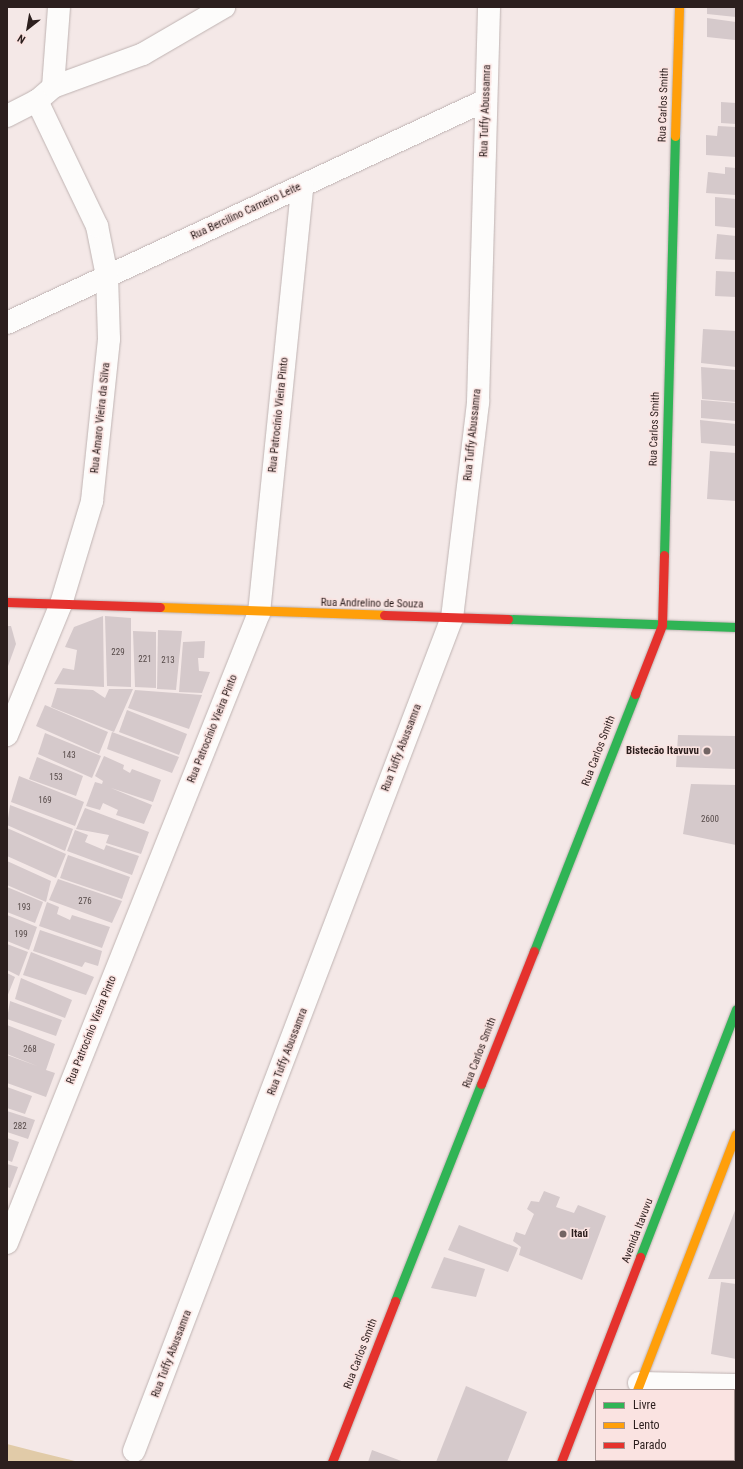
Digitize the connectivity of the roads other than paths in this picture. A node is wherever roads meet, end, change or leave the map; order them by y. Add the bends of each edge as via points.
1 (59, 7) edge
2 (224, 7) edge
3 (489, 7) edge
4 (679, 7) edge
5 (53, 87) junction
6 (486, 100) junction
7 (37, 101) junction
8 (7, 116) edge
9 (302, 186) junction
10 (107, 276) junction
11 (7, 322) edge
12 (7, 602) edge
13 (61, 604) junction
14 (259, 613) junction
15 (452, 618) junction
16 (662, 624) junction
17 (736, 627) edge
18 (7, 735) edge
19 (736, 1009) edge
20 (736, 1134) edge
21 (729, 1171) edge
22 (7, 1243) edge
23 (736, 1385) edge
24 (638, 1387) edge
25 (576, 1424) junction
26 (134, 1451) dead end
27 (576, 1456) dead end
28 (332, 1462) edge
29 (561, 1462) edge

1 - 5 street
2 - 5 street via 143,54
3 - 6 street, Rua Tuffy Abussamra
4 - 16 street, Rua Carlos Smith
5 - 7 street
6 - 9 street, Rua Bercilino Carneiro Leite
6 - 15 street, Rua Tuffy Abussamra via 478,402
7 - 8 street
7 - 10 street, Rua Amaro Vieira da Silva via 97,226
9 - 10 street, Rua Bercilino Carneiro Leite
9 - 14 street, Rua Patrocínio Vieira Pinto
10 - 11 street, Rua Bercilino Carneiro Leite
10 - 13 street, Rua Amaro Vieira da Silva via 109,339 92,501
12 - 13 street, Rua Andrelino de Souza
13 - 14 street, Rua Andrelino de Souza
13 - 18 street, Rua Amaro Vieira da Silva
14 - 15 street, Rua Andrelino de Souza
14 - 22 street, Rua Patrocínio Vieira Pinto
15 - 16 street, Rua Andrelino de Souza
15 - 26 street, Rua Tuffy Abussamra
16 - 17 street, Rua Andrelino de Souza
16 - 28 street, Rua Carlos Smith
19 - 25 street, Avenida Itavuvu
20 - 21 street
21 - 24 street
23 - 24 street
25 - 27 street
25 - 29 street, Avenida Itavuvu

